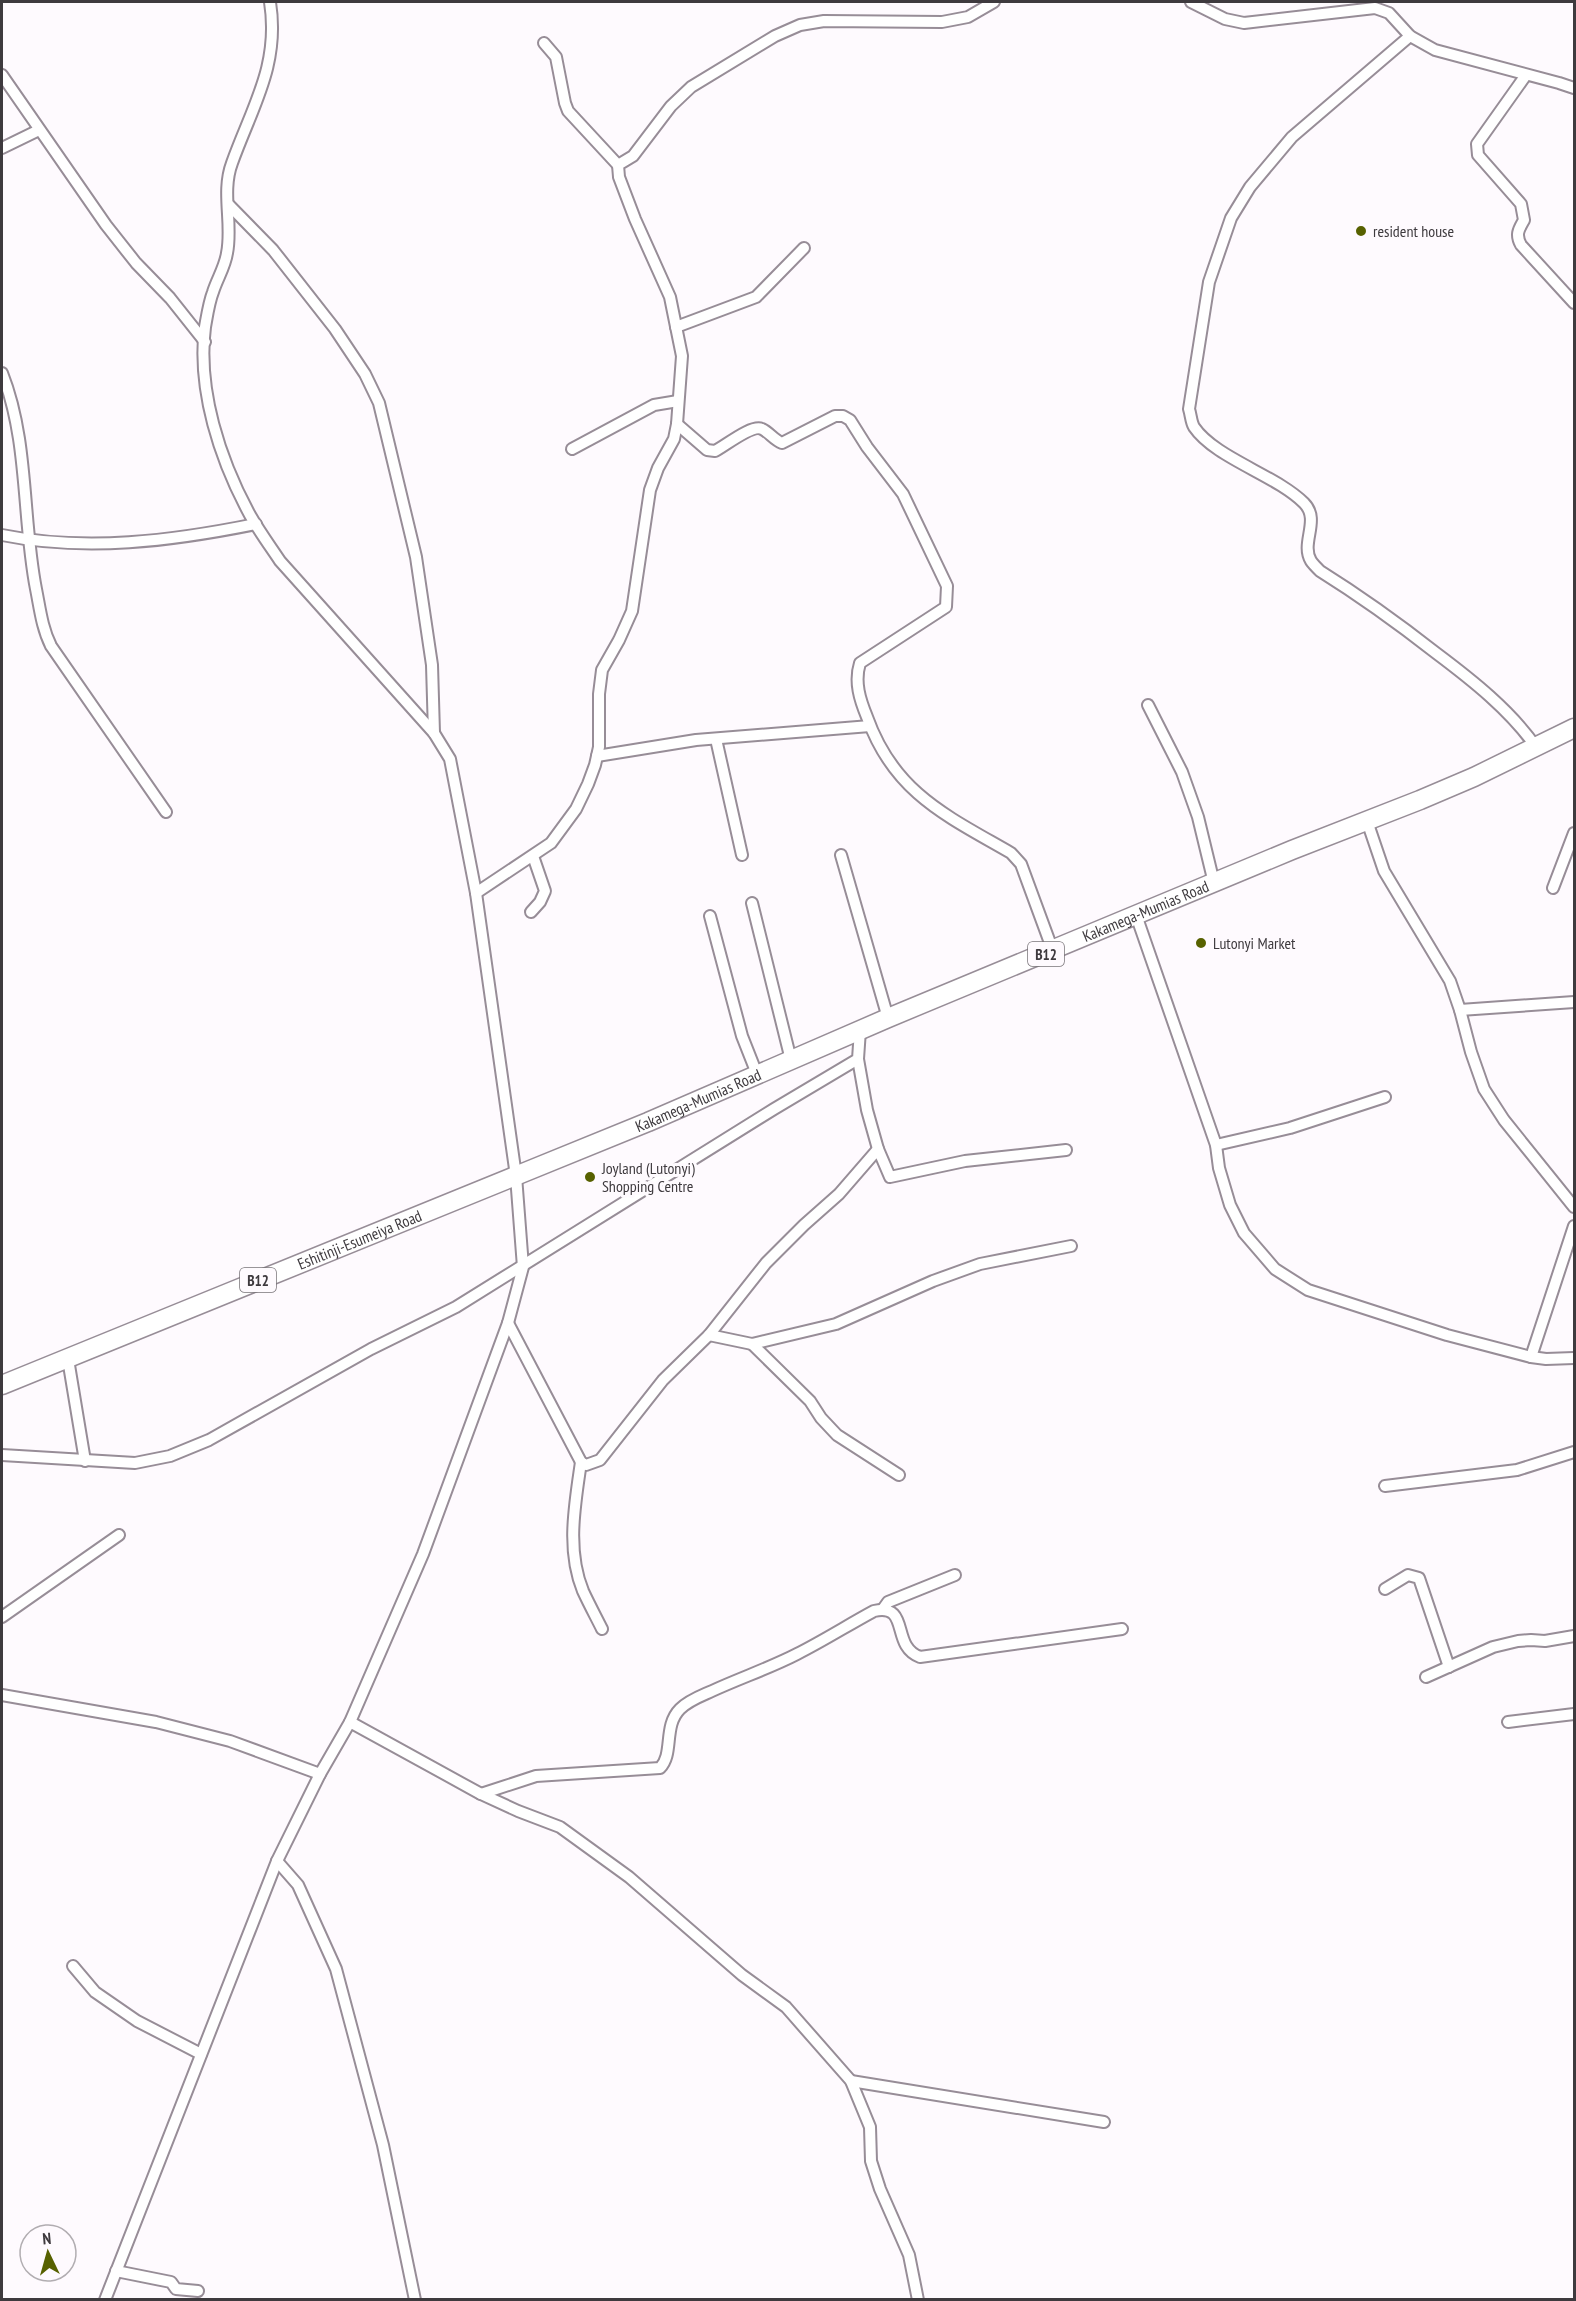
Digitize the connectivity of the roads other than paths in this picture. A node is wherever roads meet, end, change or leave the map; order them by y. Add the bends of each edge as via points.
1 (270, 2) edge
2 (994, 2) edge
3 (1191, 2) edge
4 (1410, 36) junction
5 (544, 43) dead end
6 (2, 75) edge
7 (1526, 75) junction
8 (1575, 88) edge
9 (39, 130) junction
10 (2, 148) edge
11 (618, 165) junction
12 (228, 204) junction
13 (804, 248) dead end
14 (1575, 303) edge
15 (676, 327) junction
16 (205, 342) junction
17 (2, 373) edge
18 (678, 401) junction
19 (13, 413) junction
20 (2, 415) edge
21 (677, 424) junction
22 (572, 449) dead end
23 (256, 524) junction
24 (2, 535) edge
25 (28, 540) junction
26 (1148, 705) dead end
27 (870, 726) junction
28 (1575, 728) edge
29 (434, 733) junction
30 (716, 739) junction
31 (1536, 747) junction
32 (597, 756) junction
33 (166, 812) dead end
34 (1367, 820) junction
35 (1575, 833) edge
36 (742, 855) dead end
37 (841, 855) dead end
38 (533, 856) junction
39 (1214, 883) junction
40 (1553, 888) dead end
41 (476, 893) junction
42 (752, 903) dead end
43 (531, 912) dead end
44 (1136, 915) junction
45 (710, 916) dead end
46 (1053, 951) junction
47 (1575, 1002) edge
48 (1460, 1010) junction
49 (888, 1018) junction
50 (860, 1030) junction
51 (791, 1059) junction
52 (858, 1059) junction
53 (757, 1074) junction
54 (1385, 1097) dead end
55 (1216, 1145) junction
56 (878, 1149) junction
57 (1066, 1150) dead end
58 (516, 1176) junction
59 (1575, 1207) edge
60 (1575, 1226) edge
61 (1071, 1246) dead end
62 (523, 1267) junction
63 (508, 1323) junction
64 (709, 1335) junction
65 (752, 1344) junction
66 (1531, 1357) junction
67 (1575, 1358) edge
68 (68, 1359) junction
69 (2, 1385) edge
70 (1575, 1452) edge
71 (2, 1455) edge
72 (86, 1461) junction
73 (581, 1462) junction
74 (899, 1476) dead end
75 (1385, 1486) dead end
76 (119, 1535) dead end
77 (955, 1575) dead end
78 (1385, 1589) dead end
79 (884, 1609) junction
80 (2, 1617) edge
81 (602, 1629) dead end
82 (1122, 1629) dead end
83 (1575, 1636) edge
84 (1449, 1667) junction
85 (1426, 1677) dead end
86 (2, 1695) edge
87 (1575, 1714) edge
88 (350, 1722) junction
89 (1508, 1722) dead end
90 (320, 1774) junction
91 (482, 1794) junction
92 (277, 1861) junction
93 (73, 1966) dead end
94 (201, 2054) junction
95 (851, 2081) junction
96 (1104, 2122) dead end
97 (116, 2271) junction
98 (198, 2291) dead end
99 (175, 2294) edge
100 (105, 2300) edge
101 (415, 2300) edge
102 (918, 2300) edge

1 - 12 street via 269,63 231,165
2 - 11 street via 968,17 942,22 824,21 800,25 691,87 671,106 633,156
3 - 4 street via 1225,19 1244,23 1375,8 1389,13
4 - 7 street via 1435,50
4 - 31 street via 1292,137 1250,187 1231,218 1209,282 1189,409 1194,426 1216,447 1306,504 1312,517 1310,560 1320,571 1461,672
5 - 11 street via 556,57 568,111
6 - 9 street
7 - 8 street
7 - 14 street via 1476,150 1521,204 1524,220 1517,231 1521,245
9 - 10 street
9 - 16 street via 105,225
11 - 15 street via 635,219 670,297
12 - 16 street via 228,253 212,293
12 - 29 street via 273,250 335,329 379,403 417,568 432,665
13 - 15 street via 756,297
15 - 18 street via 682,356
16 - 23 street via 208,398 215,427 226,462
17 - 19 street
18 - 21 street
18 - 22 street via 654,405
19 - 20 street
19 - 25 street via 21,451
21 - 27 street via 707,450 715,451 751,430 761,428 784,443 835,416 843,416 850,420 903,495 947,586 948,600 936,615 860,663 858,690
21 - 32 street via 650,490 632,611 602,670
23 - 25 street via 143,542 79,545
23 - 29 street via 280,561
24 - 25 street
25 - 33 street via 44,632 51,646
26 - 39 street via 1182,772
27 - 30 street
27 - 46 street via 892,768 924,801 1011,853 1021,864
28 - 31 highway, Kakamega-Mumias Road / B12
29 - 41 street via 450,759
30 - 32 street
30 - 36 street
31 - 34 highway, Kakamega-Mumias Road / B12
32 - 38 street via 588,784 566,826
34 - 39 highway, Kakamega-Mumias Road / B12
34 - 48 street via 1384,871 1443,966
35 - 40 street
37 - 49 street
38 - 41 street
38 - 43 street via 545,891
39 - 44 highway, Kakamega-Mumias Road / B12
41 - 58 street
42 - 51 street
44 - 46 highway, Kakamega-Mumias Road / B12
44 - 55 street
45 - 53 street via 742,1036
46 - 49 highway, Kakamega-Mumias Road / B12
47 - 48 street
48 - 59 street via 1484,1089 1504,1120
49 - 50 highway, Kakamega-Mumias Road / B12
50 - 51 highway, Kakamega-Mumias Road / B12
50 - 52 street
51 - 53 highway, Kakamega-Mumias Road / B12
52 - 56 street
52 - 62 street
53 - 58 highway, Kakamega-Mumias Road / B12
54 - 55 street via 1290,1128
55 - 66 street via 1230,1205 1244,1233 1275,1269 1308,1290 1332,1299
56 - 57 street via 890,1177 965,1161
56 - 64 street via 839,1194 766,1263
58 - 62 street
58 - 68 highway, Eshitinji-Esumeiya Road / B12
60 - 66 street
61 - 65 street via 980,1264 836,1324
62 - 63 street
62 - 72 street via 209,1440 170,1456 135,1463
63 - 73 street
63 - 88 street via 423,1554
64 - 65 street
64 - 73 street via 663,1380 600,1460 586,1465
65 - 74 street via 810,1401 837,1435
66 - 67 street
68 - 69 highway, Eshitinji-Esumeiya Road / B12
68 - 72 street
70 - 75 street via 1517,1470
71 - 72 street
73 - 81 street via 573,1528 575,1560 583,1590
76 - 80 street
77 - 79 street via 888,1602
78 - 84 street via 1406,1576 1419,1578
79 - 82 street via 896,1617 906,1648 920,1658
79 - 91 street via 796,1655 691,1701 672,1718 667,1758 660,1768 536,1776
83 - 84 street via 1493,1647
84 - 85 street
86 - 90 street via 156,1722 230,1741
87 - 89 street
88 - 90 street
88 - 91 street
90 - 92 street
91 - 95 street via 560,1827 629,1877 742,1975 786,2007
92 - 94 street
92 - 101 street via 298,1885 336,1970 383,2145
93 - 94 street via 95,1992
94 - 97 street
95 - 96 street
95 - 102 street via 870,2127 871,2161 909,2255
97 - 99 street via 171,2283
97 - 100 street
98 - 99 street

